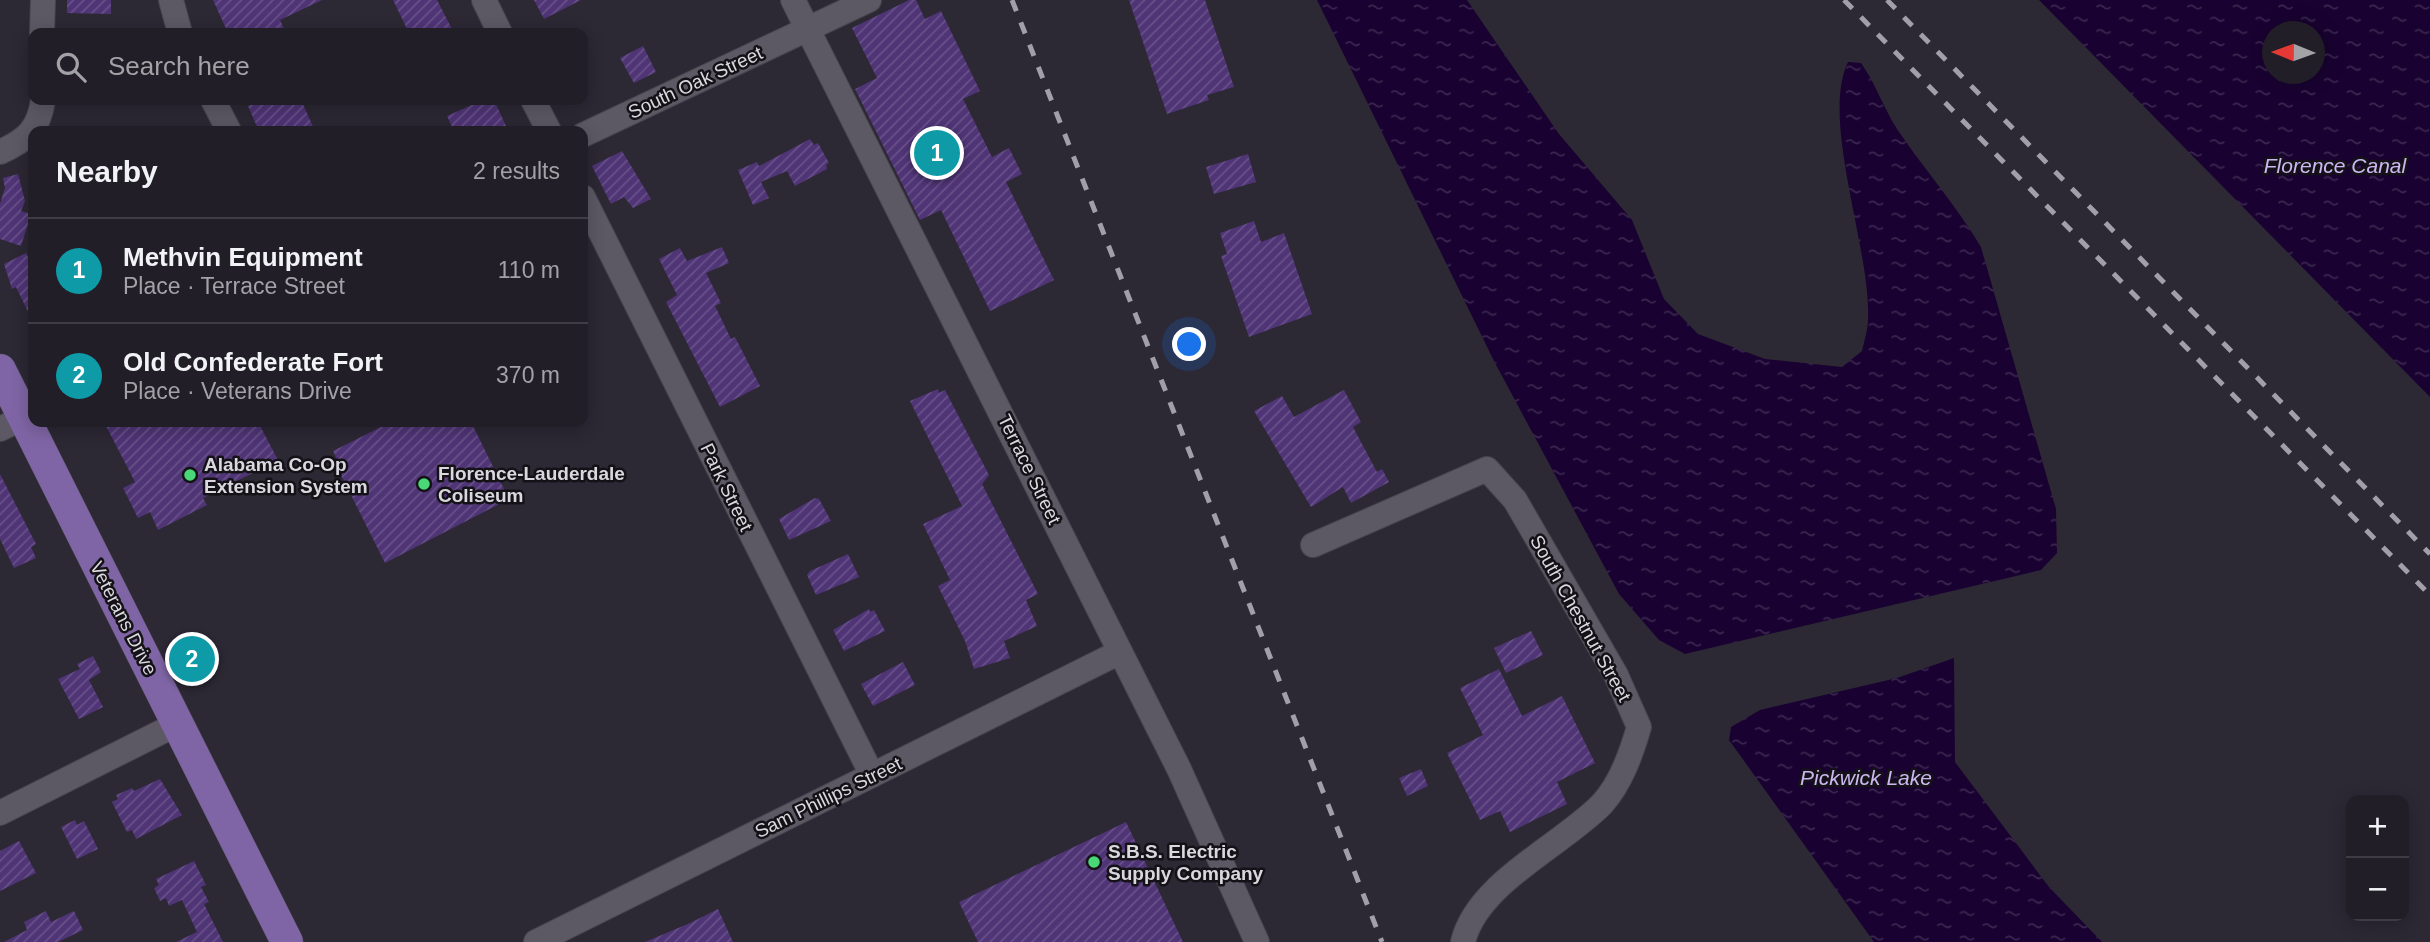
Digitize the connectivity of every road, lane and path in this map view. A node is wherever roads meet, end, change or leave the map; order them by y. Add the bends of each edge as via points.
1 (43, 0) edge
2 (171, 0) edge
3 (484, 0) edge
4 (793, 0) edge
5 (869, 0) edge
6 (41, 28) edge
7 (179, 28) edge
8 (498, 28) edge
9 (807, 29) junction
10 (42, 105) edge
11 (216, 105) edge
12 (536, 105) edge
13 (35, 126) edge
14 (226, 126) edge
15 (546, 126) edge
16 (588, 133) edge
17 (28, 134) edge
18 (0, 152) edge
19 (588, 207) edge
20 (0, 370) edge
21 (19, 420) edge
22 (1313, 545) dead end
23 (1121, 652) junction
24 (177, 724) junction
25 (872, 775) junction
26 (0, 813) edge
27 (287, 942) edge
28 (536, 942) edge
29 (1257, 942) edge
30 (1463, 942) edge

1 - 6 street
2 - 7 street
3 - 8 street
4 - 9 street, Terrace Street
5 - 9 street, South Oak Street
9 - 16 street, South Oak Street
9 - 23 street, Terrace Street
10 - 13 street
11 - 14 street
12 - 15 street
17 - 18 street
19 - 25 street, Park Street
20 - 21 main road, Veterans Drive
21 - 24 main road, Veterans Drive
22 - 30 street, South Chestnut Street via 1487,469 1515,500 1616,675 1639,727 1629,762 1602,803 1484,900 1465,930
23 - 25 street, Sam Phillips Street
23 - 29 street, Terrace Street
24 - 26 street
24 - 27 main road, Veterans Drive
25 - 28 street, Sam Phillips Street

